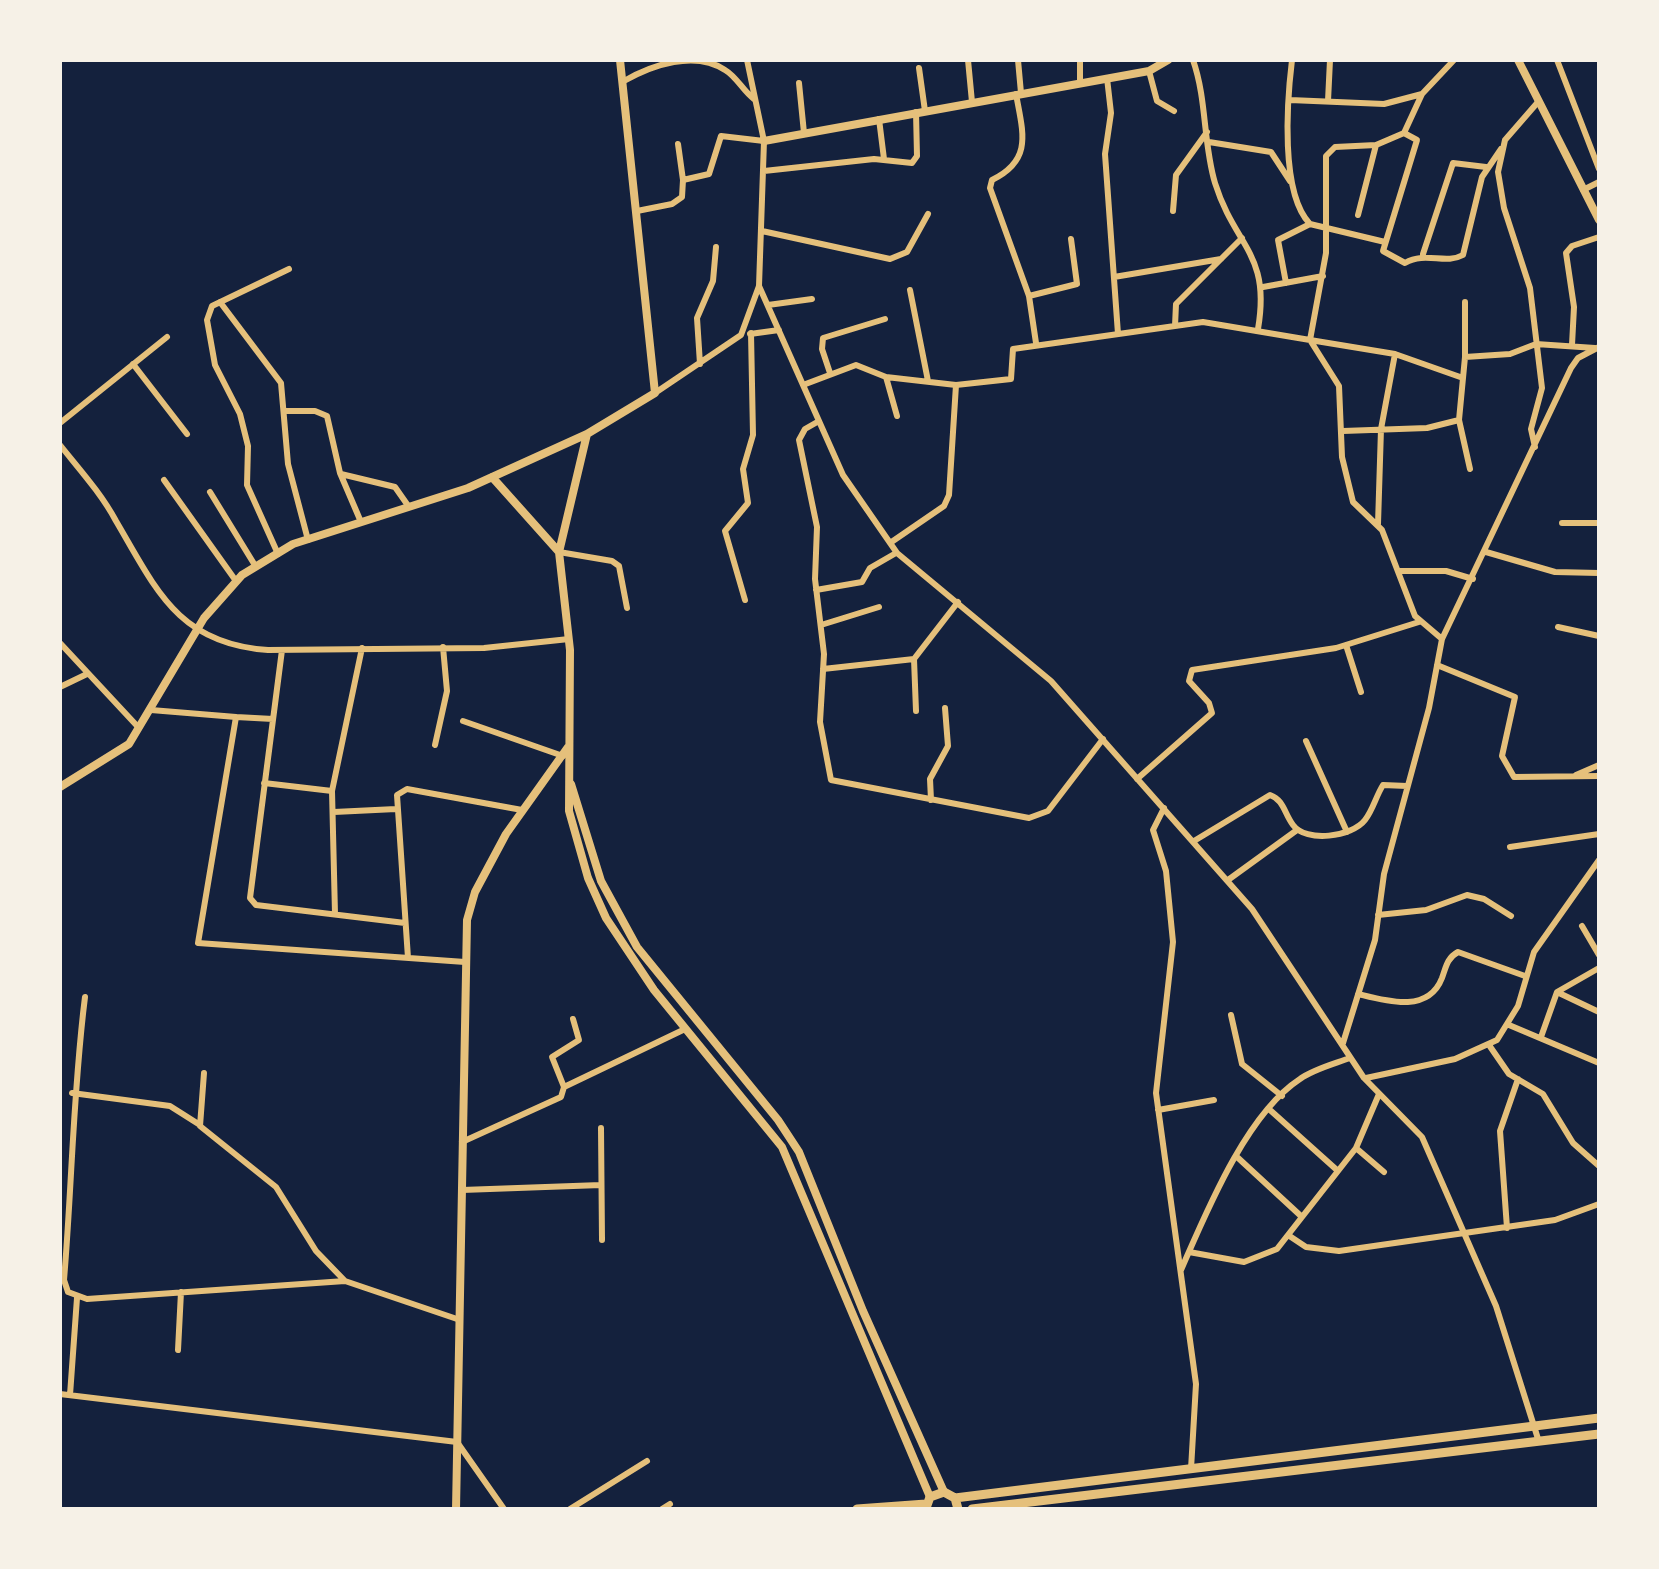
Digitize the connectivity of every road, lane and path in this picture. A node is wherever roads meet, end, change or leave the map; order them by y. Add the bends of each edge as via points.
1 (620, 60) edge
2 (747, 60) edge
3 (968, 60) edge
4 (1018, 60) edge
5 (1080, 60) edge
6 (1168, 60) edge
7 (1193, 60) edge
8 (1292, 60) edge
9 (1330, 60) edge
10 (1454, 60) edge
11 (1518, 60) edge
12 (1557, 60) edge
13 (685, 61) edge
14 (919, 68) dead end
15 (1149, 71) junction
16 (1107, 78) junction
17 (624, 82) junction
18 (800, 83) dead end
19 (1080, 83) junction
20 (1019, 94) junction
21 (1422, 94) junction
22 (1290, 100) junction
23 (756, 101) junction
24 (1328, 101) junction
25 (972, 102) junction
26 (1538, 102) junction
27 (921, 111) junction
28 (1174, 111) dead end
29 (879, 119) junction
30 (1208, 131) junction
31 (804, 133) junction
32 (1404, 133) junction
33 (764, 140) junction
34 (1209, 142) junction
35 (678, 144) dead end
36 (1376, 145) junction
37 (1500, 148) junction
38 (884, 159) junction
39 (1486, 166) junction
40 (1599, 169) edge
41 (764, 172) junction
42 (683, 180) junction
43 (1599, 182) edge
44 (1291, 184) junction
45 (1583, 190) junction
46 (637, 211) junction
47 (1173, 211) dead end
48 (928, 214) dead end
49 (1358, 215) dead end
50 (1598, 218) edge
51 (1310, 224) junction
52 (1328, 227) junction
53 (762, 231) junction
54 (1242, 238) junction
55 (1599, 238) edge
56 (1071, 240) dead end
57 (1385, 242) junction
58 (716, 247) dead end
59 (1423, 254) junction
60 (1221, 259) junction
61 (289, 269) dead end
62 (1114, 276) junction
63 (1323, 276) junction
64 (1286, 283) junction
65 (759, 286) junction
66 (1264, 287) junction
67 (910, 290) dead end
68 (1029, 296) junction
69 (812, 299) dead end
70 (220, 302) junction
71 (1465, 302) dead end
72 (768, 305) junction
73 (885, 318) dead end
74 (1175, 326) junction
75 (1258, 329) junction
76 (779, 330) junction
77 (751, 334) junction
78 (1118, 334) junction
79 (741, 335) junction
80 (167, 337) dead end
81 (1310, 340) junction
82 (1036, 343) junction
83 (1536, 344) junction
84 (1572, 345) junction
85 (1597, 348) edge
86 (1395, 354) junction
87 (1465, 357) junction
88 (133, 364) junction
89 (700, 364) junction
90 (830, 373) junction
91 (886, 377) junction
92 (1463, 378) junction
93 (928, 381) junction
94 (803, 385) junction
95 (956, 385) junction
96 (654, 393) junction
97 (285, 411) junction
98 (898, 416) dead end
99 (1460, 420) junction
100 (819, 421) junction
101 (60, 422) edge
102 (1381, 430) junction
103 (1344, 432) junction
104 (186, 434) dead end
105 (588, 434) junction
106 (60, 445) edge
107 (1536, 447) junction
108 (1470, 469) dead end
109 (340, 474) junction
110 (492, 477) junction
111 (164, 480) dead end
112 (210, 492) dead end
113 (409, 507) junction
114 (361, 522) junction
115 (1562, 522) dead end
116 (1599, 523) edge
117 (1378, 524) junction
118 (308, 540) junction
119 (890, 544) junction
120 (559, 552) junction
121 (1486, 552) junction
122 (896, 553) junction
123 (278, 554) junction
124 (256, 567) junction
125 (1400, 571) junction
126 (1599, 574) edge
127 (1474, 579) junction
128 (236, 581) junction
129 (816, 590) junction
130 (745, 600) dead end
131 (958, 602) junction
132 (879, 607) dead end
133 (627, 608) dead end
134 (1420, 622) junction
135 (821, 625) junction
136 (1558, 627) dead end
137 (197, 630) junction
138 (1599, 636) edge
139 (569, 639) junction
140 (1442, 639) junction
141 (60, 643) edge
142 (1346, 646) junction
143 (444, 647) junction
144 (362, 648) junction
145 (282, 650) junction
146 (914, 658) junction
147 (1437, 665) junction
148 (824, 668) junction
149 (88, 674) junction
150 (60, 687) edge
151 (1361, 692) dead end
152 (945, 708) dead end
153 (151, 710) junction
154 (916, 711) dead end
155 (236, 717) junction
156 (272, 719) junction
157 (463, 722) dead end
158 (140, 730) junction
159 (1103, 739) junction
160 (1306, 740) dead end
161 (569, 744) junction
162 (436, 745) dead end
163 (563, 756) junction
164 (1599, 765) edge
165 (1599, 776) edge
166 (1570, 777) junction
167 (1137, 778) junction
168 (569, 780) junction
169 (264, 783) junction
170 (1407, 786) junction
171 (60, 787) edge
172 (332, 791) junction
173 (931, 800) junction
174 (1164, 808) junction
175 (396, 809) junction
176 (522, 810) junction
177 (334, 812) junction
178 (1296, 830) junction
179 (1347, 832) junction
180 (1599, 834) edge
181 (1194, 841) junction
182 (1510, 847) dead end
183 (1599, 860) edge
184 (1228, 880) junction
185 (335, 914) junction
186 (1378, 914) junction
187 (1511, 916) dead end
188 (405, 922) junction
189 (1582, 926) dead end
190 (1599, 955) edge
191 (408, 958) junction
192 (465, 962) junction
193 (1599, 968) edge
194 (1525, 976) junction
195 (1558, 992) junction
196 (1358, 994) junction
197 (86, 997) dead end
198 (1599, 1012) edge
199 (1231, 1015) dead end
200 (573, 1018) dead end
201 (1510, 1024) junction
202 (683, 1030) junction
203 (1541, 1037) junction
204 (1343, 1044) junction
205 (1490, 1045) junction
206 (1350, 1058) junction
207 (1599, 1064) edge
208 (204, 1073) dead end
209 (1364, 1078) junction
210 (1518, 1079) junction
211 (564, 1086) junction
212 (72, 1093) junction
213 (1379, 1094) junction
214 (1282, 1096) junction
215 (1214, 1100) dead end
216 (1158, 1110) junction
217 (1270, 1110) junction
218 (200, 1126) junction
219 (601, 1128) dead end
220 (462, 1142) junction
221 (1356, 1148) junction
222 (1236, 1156) junction
223 (1599, 1166) edge
224 (1338, 1171) junction
225 (1384, 1172) dead end
226 (601, 1186) junction
227 (462, 1190) junction
228 (1599, 1204) edge
229 (1302, 1217) junction
230 (1507, 1228) junction
231 (1465, 1234) junction
232 (1288, 1235) junction
233 (602, 1240) dead end
234 (1188, 1252) junction
235 (1180, 1271) junction
236 (345, 1280) junction
237 (180, 1292) junction
238 (77, 1298) junction
239 (460, 1320) junction
240 (178, 1350) dead end
241 (60, 1394) edge
242 (70, 1395) junction
243 (1599, 1418) edge
244 (1534, 1425) junction
245 (1599, 1434) edge
246 (457, 1442) junction
247 (1540, 1442) junction
248 (647, 1461) dead end
249 (1192, 1469) junction
250 (944, 1492) junction
251 (927, 1503) edge
252 (957, 1504) edge
253 (573, 1508) edge
254 (456, 1509) edge
255 (504, 1509) edge
256 (857, 1509) edge
257 (972, 1509) edge

1 - 17 street
2 - 23 street
3 - 25 street
4 - 20 street
5 - 19 street
6 - 15 street
7 - 30 street
8 - 22 street
9 - 24 street
10 - 21 street
11 - 26 street
12 - 40 street
13 - 17 street via 654,66
13 - 23 street via 724,68
14 - 27 street
15 - 16 street
15 - 28 street via 1157,101
16 - 19 street
16 - 62 street via 1111,113 1104,154
17 - 46 street
18 - 31 street
19 - 20 street
20 - 25 street
20 - 68 street via 1024,143 1014,166 990,188
21 - 24 street via 1384,104
21 - 32 street
22 - 24 street
22 - 44 street
23 - 33 street
25 - 27 street
26 - 37 street
26 - 45 street
27 - 29 street
27 - 38 street via 915,160
29 - 31 street
29 - 38 street
30 - 34 street
30 - 47 street via 1176,175
31 - 33 street
32 - 36 street
32 - 57 street via 1417,140 1417,148
33 - 41 street
33 - 42 street via 721,136 709,174
34 - 44 street via 1271,152
34 - 54 street via 1214,181
35 - 42 street
36 - 49 street
36 - 52 street via 1329,150
37 - 39 street
37 - 83 street via 1504,208 1524,262
38 - 41 street
39 - 59 street via 1453,163
39 - 59 street via 1464,255
41 - 53 street
42 - 46 street via 678,201
43 - 45 street
44 - 51 street
45 - 50 street
46 - 96 street
48 - 53 street via 906,252 890,259
51 - 52 street
51 - 64 street via 1278,240
52 - 57 street
52 - 63 street
53 - 65 street
54 - 60 street
54 - 66 street
55 - 84 street via 1566,253
56 - 68 street via 1077,284
57 - 59 street via 1384,255 1401,262
58 - 89 street via 713,281 697,318
60 - 62 street
60 - 74 street via 1176,304
61 - 70 street
62 - 78 street
63 - 64 street
63 - 81 street
64 - 66 street
65 - 72 street
65 - 79 street
66 - 75 street
67 - 93 street
68 - 82 street
69 - 72 street
70 - 97 street via 281,383
70 - 123 street via 206,320 216,365 240,414 248,446 246,485
71 - 87 street
72 - 76 street
73 - 90 street via 822,338
74 - 75 street
74 - 78 street
75 - 81 street
76 - 77 street
76 - 94 street
77 - 79 street
77 - 130 street via 753,435 743,469 748,502 725,531
78 - 82 street
79 - 89 street
80 - 88 street
81 - 86 street
81 - 103 street via 1340,386
82 - 95 street via 1013,349 1006,382
83 - 84 street
83 - 87 street via 1510,354
83 - 107 street via 1542,400 1531,430
84 - 85 street
85 - 107 street via 1571,368
86 - 92 street
86 - 102 street
87 - 92 street
88 - 101 street
88 - 104 street
89 - 96 street
90 - 91 street via 856,365
90 - 94 street
91 - 93 street
91 - 98 street
92 - 99 street
93 - 95 street
94 - 100 street
95 - 119 street via 949,494 944,506
96 - 105 street
97 - 109 street via 327,416
97 - 118 street via 288,464
99 - 102 street
99 - 108 street
100 - 119 street via 843,475
100 - 129 street via 800,440 817,527
102 - 103 street
102 - 117 street
103 - 117 street via 1349,492
105 - 110 street
105 - 120 street
106 - 137 street via 104,502 164,602
107 - 121 street
109 - 113 street via 395,487
109 - 114 street
110 - 113 street
110 - 120 street
111 - 128 street
112 - 124 street
113 - 114 street
114 - 118 street
115 - 116 street
117 - 125 street
118 - 123 street
119 - 122 street
120 - 133 street via 619,566
120 - 139 street
121 - 126 street via 1555,572
121 - 127 street
122 - 129 street via 870,568 862,582
122 - 131 street
123 - 124 street
124 - 128 street
125 - 127 street
125 - 134 street
127 - 140 street
128 - 137 street
129 - 135 street
131 - 146 street
131 - 159 street via 1051,681
132 - 135 street
134 - 140 street
134 - 142 street
135 - 148 street
136 - 138 street
137 - 145 street via 236,645
137 - 153 street
139 - 143 street
139 - 161 street
140 - 147 street
141 - 149 street
142 - 151 street
142 - 167 street via 1192,670 1189,681 1212,713
143 - 144 street
143 - 162 street via 446,691
144 - 145 street
144 - 172 street
145 - 156 street
146 - 148 street
146 - 154 street
147 - 166 street via 1514,696 1502,750 1510,774
147 - 170 street
148 - 173 street via 820,722 830,780
149 - 150 street
149 - 158 street
152 - 173 street via 948,746 930,780
153 - 155 street
153 - 158 street
155 - 156 street
155 - 191 street via 198,942
156 - 169 street
157 - 163 street
158 - 171 street via 112,758
159 - 167 street
159 - 173 street via 1040,815
160 - 179 street
161 - 163 street
161 - 168 street
163 - 176 street
164 - 166 street
165 - 166 street
167 - 174 street
168 - 202 street via 572,825 597,899
168 - 250 street via 601,881 637,947 798,1152
169 - 172 street
169 - 185 street via 252,902
170 - 179 street via 1383,784 1366,818
170 - 186 street
172 - 177 street
174 - 181 street
174 - 216 street via 1153,830 1166,871 1172,942 1157,1060
175 - 176 street via 398,794 407,790
175 - 177 street
175 - 188 street
176 - 192 street via 475,892
177 - 185 street
178 - 179 street
178 - 181 street via 1280,800 1270,795
178 - 184 street
180 - 182 street
181 - 184 street
183 - 194 street via 1534,952
184 - 204 street
185 - 188 street
186 - 187 street via 1426,910 1466,895
186 - 196 street
188 - 191 street
189 - 190 street
191 - 192 street
192 - 220 street
193 - 195 street
194 - 196 street via 1458,952 1427,996 1403,1004
194 - 201 street
195 - 198 street
195 - 203 street
196 - 204 street
197 - 212 street
199 - 214 street via 1242,1064
200 - 211 street via 580,1040 552,1057
201 - 203 street
201 - 205 street
202 - 211 street
202 - 251 street via 782,1147
203 - 207 street
204 - 206 street
205 - 209 street via 1455,1060
205 - 210 street
206 - 209 street
206 - 214 street via 1300,1079
208 - 218 street
209 - 213 street
210 - 223 street via 1543,1094 1572,1142
210 - 230 street via 1500,1131
211 - 220 street via 558,1100
212 - 218 street via 170,1106
212 - 238 street via 64,1280
213 - 221 street
213 - 231 street via 1422,1137
214 - 217 street
215 - 216 street
216 - 235 street
217 - 222 street
217 - 224 street
218 - 236 street via 276,1187 316,1251
219 - 226 street
220 - 227 street
221 - 224 street
221 - 225 street
222 - 229 street
222 - 234 street
224 - 229 street
226 - 227 street
226 - 233 street
227 - 239 street
228 - 230 street
229 - 232 street
230 - 231 street
231 - 232 street via 1339,1251 1306,1248
231 - 244 street
232 - 234 street via 1277,1250 1256,1260
234 - 235 street
235 - 249 street via 1198,1406
236 - 237 street
236 - 239 street
237 - 238 street
237 - 240 street
238 - 242 street
239 - 246 street
241 - 242 street
242 - 246 street
243 - 244 main road
244 - 247 street
244 - 249 main road
245 - 247 main road
246 - 254 street
246 - 255 street
247 - 257 main road
248 - 253 street
249 - 252 main road
250 - 251 main road
250 - 252 main road
251 - 256 main road

